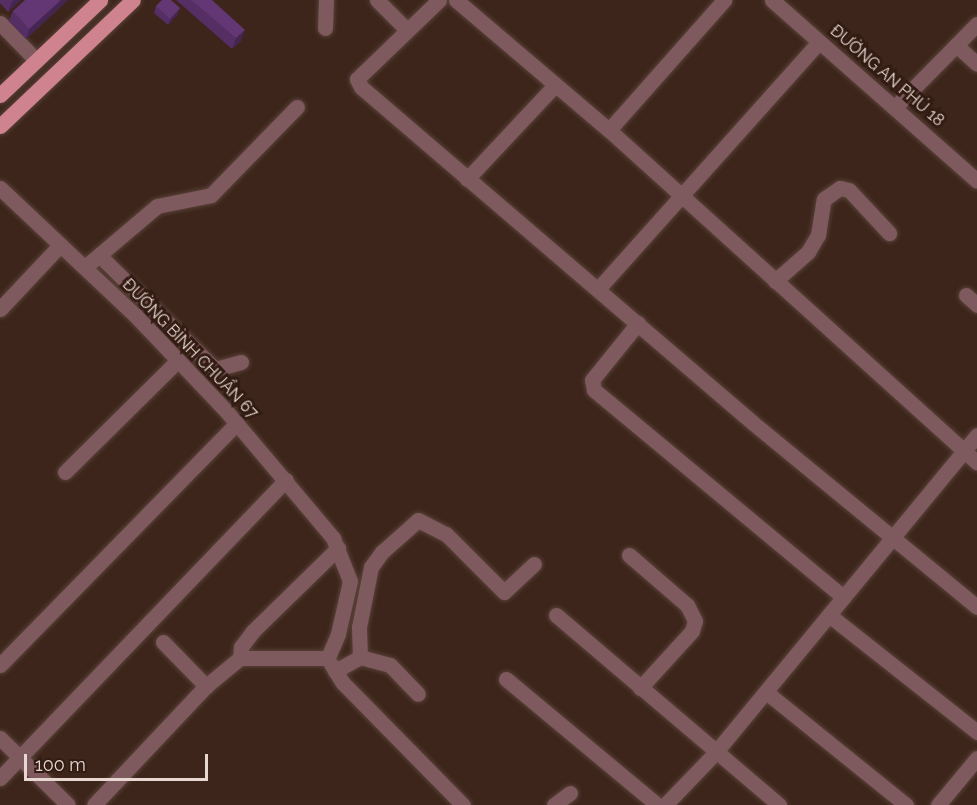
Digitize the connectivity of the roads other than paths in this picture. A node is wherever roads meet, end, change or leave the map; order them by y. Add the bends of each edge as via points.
1 (100, 0) edge
2 (133, 0) edge
3 (326, 0) edge
4 (377, 0) edge
5 (439, 0) edge
6 (456, 0) edge
7 (724, 0) edge
8 (772, 0) edge
9 (0, 23) edge
10 (977, 24) edge
11 (325, 28) dead end
12 (405, 28) junction
13 (819, 42) junction
14 (956, 45) junction
15 (36, 60) junction
16 (977, 64) edge
17 (554, 86) junction
18 (0, 95) edge
19 (297, 106) dead end
20 (896, 106) junction
21 (0, 126) edge
22 (609, 130) junction
23 (467, 179) junction
24 (977, 181) edge
25 (0, 188) edge
26 (680, 195) junction
27 (889, 233) dead end
28 (60, 245) junction
29 (99, 255) junction
30 (85, 267) junction
31 (775, 281) junction
32 (598, 289) junction
33 (0, 309) edge
34 (638, 323) junction
35 (177, 361) junction
36 (241, 362) dead end
37 (237, 423) junction
38 (977, 435) edge
39 (964, 452) junction
40 (977, 463) edge
41 (65, 472) dead end
42 (286, 480) junction
43 (892, 540) junction
44 (338, 548) junction
45 (629, 555) dead end
46 (534, 564) dead end
47 (843, 597) junction
48 (977, 608) edge
49 (556, 615) dead end
50 (829, 615) junction
51 (163, 642) dead end
52 (360, 657) junction
53 (240, 658) junction
54 (0, 665) edge
55 (332, 665) junction
56 (506, 679) dead end
57 (206, 686) junction
58 (640, 688) junction
59 (766, 692) junction
60 (418, 694) dead end
61 (977, 732) edge
62 (0, 738) edge
63 (715, 753) junction
64 (20, 758) junction
65 (977, 758) edge
66 (0, 778) edge
67 (570, 793) dead end
68 (68, 805) edge
69 (94, 805) edge
70 (463, 805) edge
71 (554, 805) edge
72 (657, 805) edge
73 (665, 805) edge
74 (779, 805) edge
75 (906, 805) edge
76 (938, 805) edge

1 - 15 main road
2 - 21 main road
3 - 11 street
4 - 12 street
5 - 12 street
6 - 17 street
7 - 22 street
8 - 13 street, ĐƯỜNG AN PHÚ 18
9 - 15 street
10 - 14 street
12 - 23 street via 357,79 361,87
13 - 20 street, ĐƯỜNG AN PHÚ 18
13 - 26 street
14 - 16 street
14 - 20 street
15 - 18 main road
17 - 22 street
17 - 23 street
19 - 29 street via 211,195 157,206
20 - 24 street, ĐƯỜNG AN PHÚ 18
22 - 26 street
23 - 32 street
25 - 28 street, ĐƯỜNG BÌNH CHUẨN 67
26 - 31 street
26 - 32 street
27 - 31 street via 849,190 840,188 824,199 818,235 808,252
28 - 30 street, ĐƯỜNG BÌNH CHUẨN 67
28 - 33 street
29 - 30 street
29 - 36 street via 215,369
30 - 35 street, ĐƯỜNG BÌNH CHUẨN 67
31 - 39 street
32 - 34 street
34 - 43 street
34 - 47 street via 592,380 594,390
35 - 37 street, ĐƯỜNG BÌNH CHUẨN 67
35 - 41 street
37 - 42 street, ĐƯỜNG BÌNH CHUẨN 67
37 - 54 street
38 - 39 street
39 - 40 street
39 - 43 street
42 - 44 street, ĐƯỜNG BÌNH CHUẨN 67
42 - 64 street
43 - 47 street
43 - 48 street
44 - 53 street via 253,631 241,647
44 - 55 street, ĐƯỜNG BÌNH CHUẨN 67 via 350,581
45 - 58 street via 687,605 695,621 692,631
46 - 52 street via 504,592 446,534 418,520 371,567 359,627
47 - 50 street
49 - 58 street
50 - 59 street
50 - 61 street
51 - 57 street
52 - 55 street
52 - 60 street via 390,665
53 - 55 street
53 - 57 street
55 - 70 street
56 - 72 street
57 - 69 street
58 - 63 street
59 - 63 street
59 - 75 street
62 - 64 street
63 - 73 street
63 - 74 street
64 - 66 street
64 - 68 street
65 - 76 street
67 - 71 street

